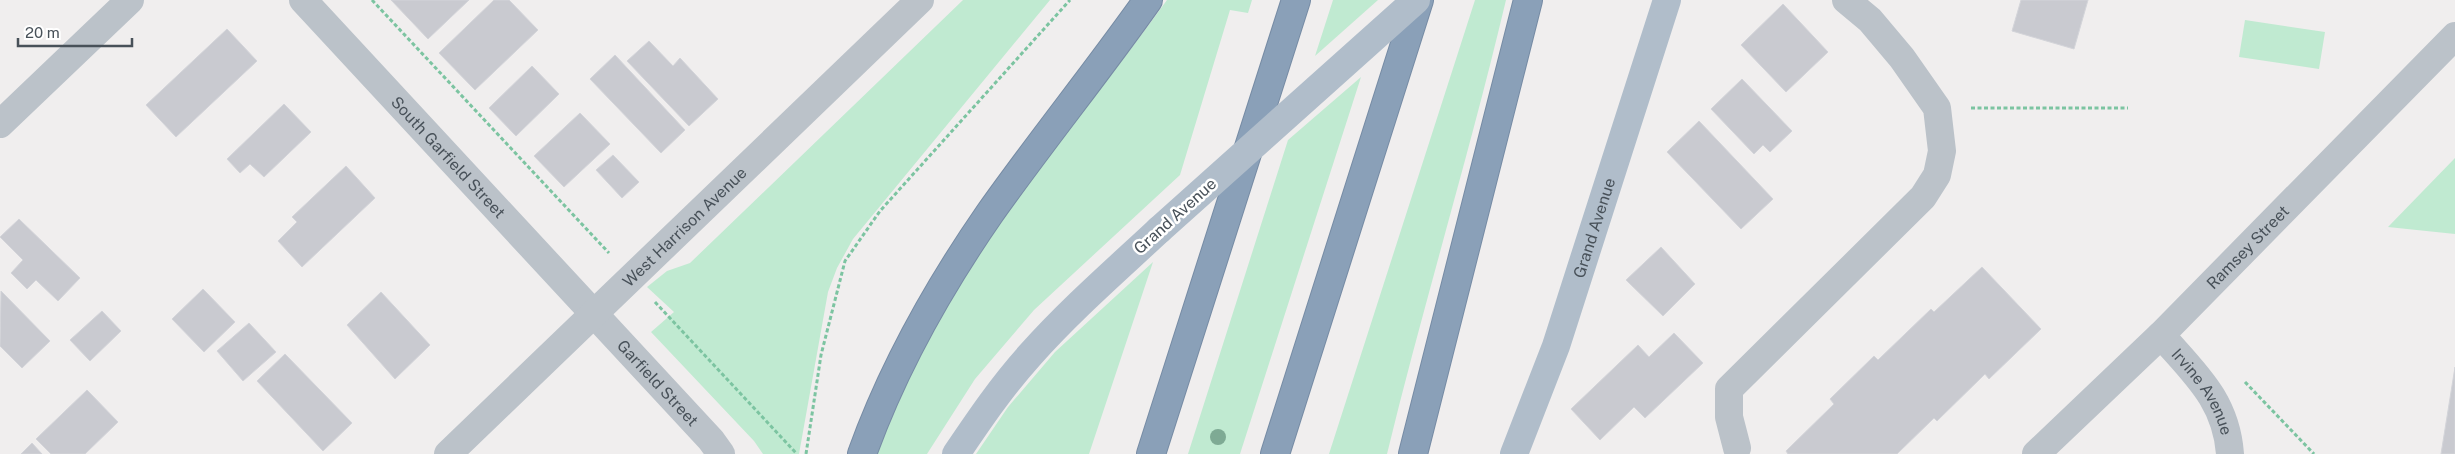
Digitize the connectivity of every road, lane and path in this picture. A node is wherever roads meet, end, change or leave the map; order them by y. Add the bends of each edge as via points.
1 (130, 0) edge
2 (303, 0) edge
3 (372, 0) edge
4 (920, 0) edge
5 (1070, 0) edge
6 (1148, 0) edge
7 (1296, 0) edge
8 (1418, 0) edge
9 (1528, 0) edge
10 (1667, 0) edge
11 (1846, 0) edge
12 (2455, 36) edge
13 (1937, 108) junction
14 (2128, 108) dead end
15 (0, 124) edge
16 (632, 278) junction
17 (594, 315) junction
18 (2161, 335) junction
19 (2239, 376) dead end
20 (1737, 448) dead end
21 (448, 454) edge
22 (721, 454) edge
23 (797, 454) edge
24 (806, 454) edge
25 (862, 454) edge
26 (956, 454) edge
27 (1151, 454) edge
28 (1275, 454) edge
29 (1413, 454) edge
30 (1514, 454) edge
31 (2036, 454) edge
32 (2230, 454) edge
33 (2314, 454) edge

1 - 15 street
2 - 17 street, South Garfield Street
3 - 16 path
4 - 16 street, West Harrison Avenue
5 - 24 path via 880,211 845,261 821,355
6 - 25 highway via 990,213 954,268 895,374
7 - 27 highway
8 - 26 main road, Grand Avenue, bridge via 1077,306 1029,356
8 - 28 highway
9 - 29 highway
10 - 30 main road, Grand Avenue via 1556,346
11 - 13 street via 1870,20
12 - 18 street, Ramsey Street
13 - 14 path
13 - 20 street via 1942,150 1936,175 1923,197 1729,389 1729,417
16 - 17 street, West Harrison Avenue
16 - 23 path
17 - 21 street, West Harrison Avenue
17 - 22 street, Garfield Street via 712,440
18 - 31 street, Ramsey Street
18 - 32 street, Irvine Avenue via 2219,406
19 - 33 path

